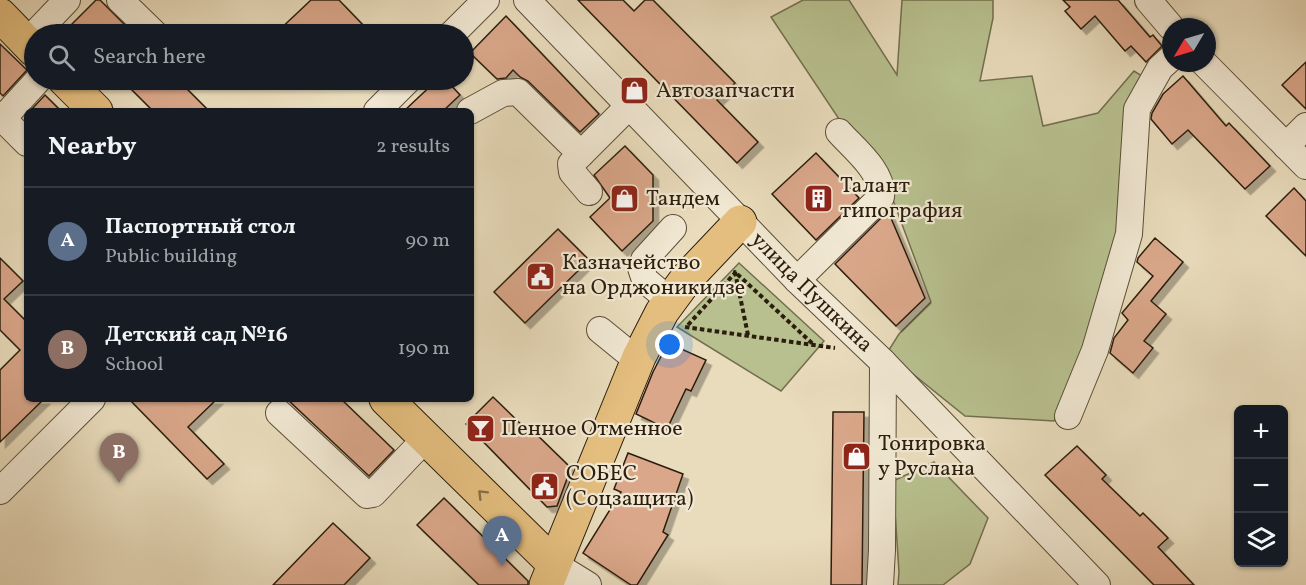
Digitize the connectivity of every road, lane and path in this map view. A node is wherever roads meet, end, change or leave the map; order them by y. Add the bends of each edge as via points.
1 (67, 0) edge
2 (120, 0) edge
3 (486, 0) edge
4 (527, 0) edge
5 (1148, 0) edge
6 (0, 15) edge
7 (1163, 18) edge
8 (48, 24) edge
9 (145, 24) edge
10 (462, 24) edge
11 (24, 39) edge
12 (1162, 67) edge
13 (1213, 72) edge
14 (29, 90) edge
15 (75, 90) edge
16 (398, 90) edge
17 (630, 105) junction
18 (93, 108) edge
19 (380, 108) edge
20 (474, 109) edge
21 (1306, 126) edge
22 (839, 132) dead end
23 (24, 140) edge
24 (1286, 146) junction
25 (581, 154) junction
26 (1306, 166) edge
27 (589, 192) dead end
28 (740, 222) junction
29 (673, 228) dead end
30 (735, 272) junction
31 (797, 280) junction
32 (669, 300) junction
33 (600, 330) dead end
34 (748, 335) junction
35 (814, 345) junction
36 (842, 355) dead end
37 (638, 361) junction
38 (884, 362) junction
39 (89, 402) edge
40 (389, 402) edge
41 (279, 413) dead end
42 (1068, 416) dead end
43 (426, 438) junction
44 (0, 491) edge
45 (550, 575) edge
46 (588, 585) edge
47 (880, 585) edge
48 (1097, 585) edge

1 - 8 street
2 - 9 street
3 - 10 street
4 - 17 street, улица Пушкина
5 - 7 street
6 - 11 main road
12 - 42 street via 1137,109 1129,234 1095,350
13 - 24 street
14 - 23 street via 6,115 6,122
15 - 18 main road
16 - 19 street
17 - 25 street
17 - 28 street, улица Пушкина
20 - 25 street via 503,93 518,92
21 - 24 street
22 - 31 street via 876,174 881,197
24 - 26 street
25 - 27 street via 570,168
28 - 31 street, улица Пушкина
28 - 32 main road
29 - 32 street via 641,268 645,280
30 - 34 path
30 - 34 path via 685,327
30 - 35 path
31 - 38 street, улица Пушкина
32 - 37 main road
33 - 37 street
34 - 35 path
35 - 36 path via 834,347
37 - 45 main road
38 - 47 street
38 - 48 street, улица Пушкина
39 - 44 street
40 - 43 main road
41 - 43 street via 367,495 373,494
45 -> 43 main road
45 - 46 street

